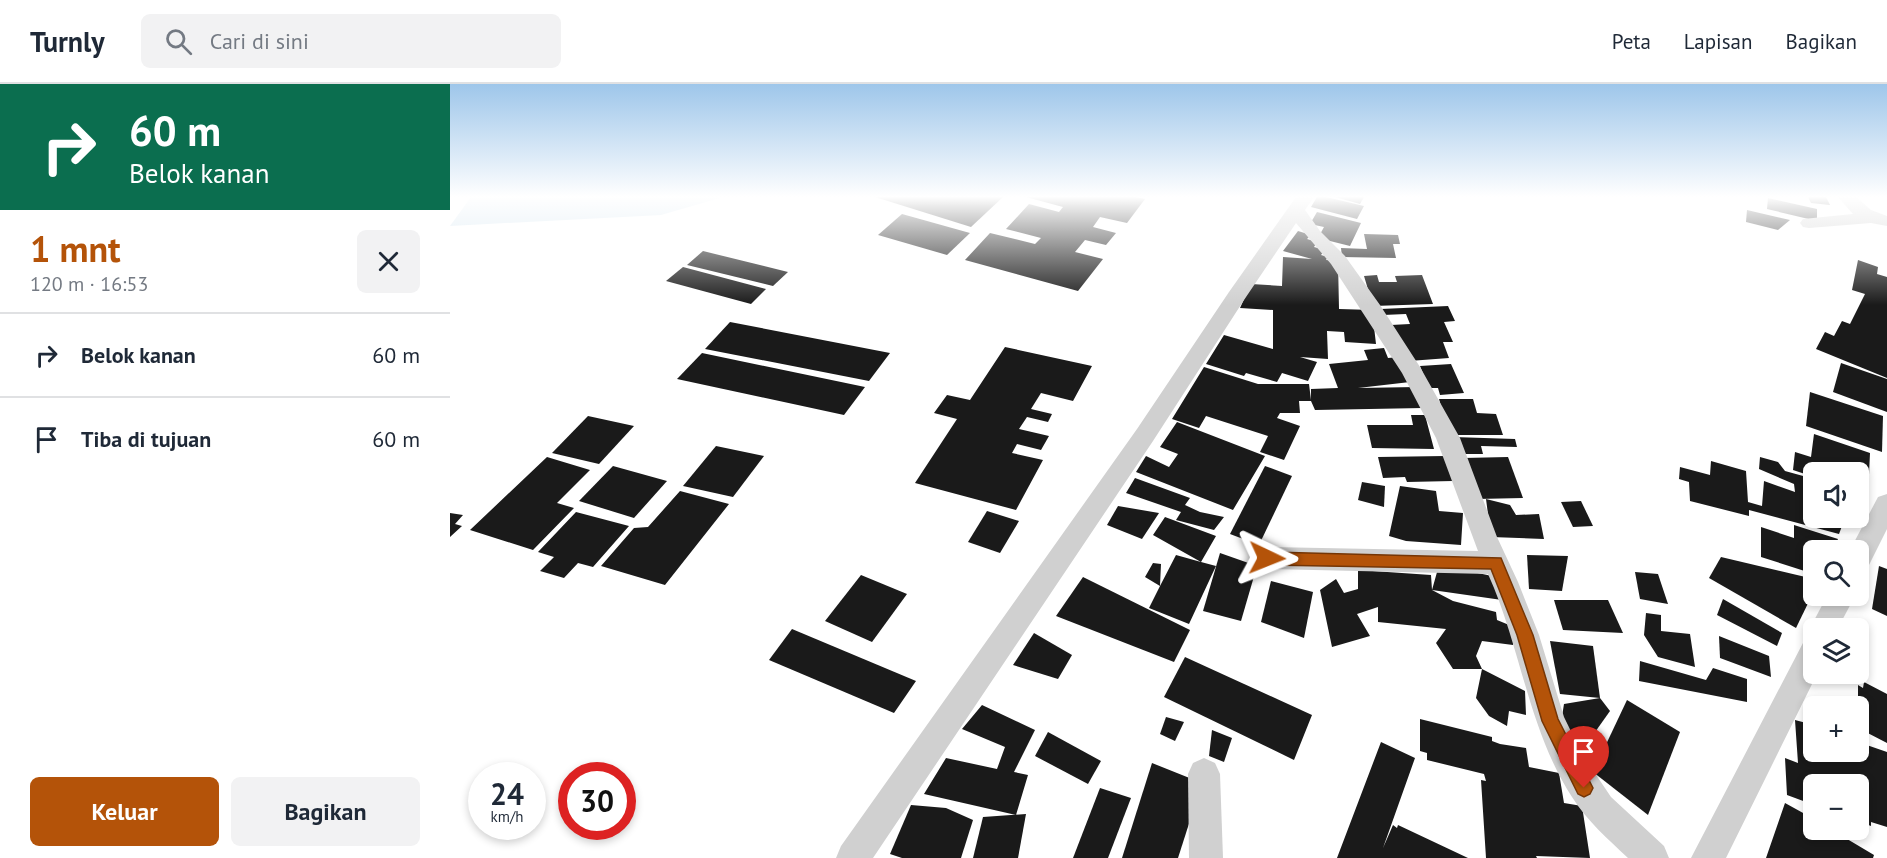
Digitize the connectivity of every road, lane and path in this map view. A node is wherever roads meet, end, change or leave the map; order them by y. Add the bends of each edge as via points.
1 (1279, 233) edge
2 (1320, 233) edge
3 (1887, 504) edge
4 (1869, 540) edge
5 (1267, 558) dead end
6 (1496, 563) junction
7 (1803, 672) edge
8 (1204, 774) dead end
9 (853, 858) edge
10 (1206, 858) edge
11 (1652, 858) edge
12 (1708, 858) edge

1 - 9 street
2 - 6 street via 1412,372 1448,438
3 - 4 street
5 - 6 street
6 - 11 street via 1525,635 1550,721 1571,765 1600,808
7 - 12 street
8 - 10 street

